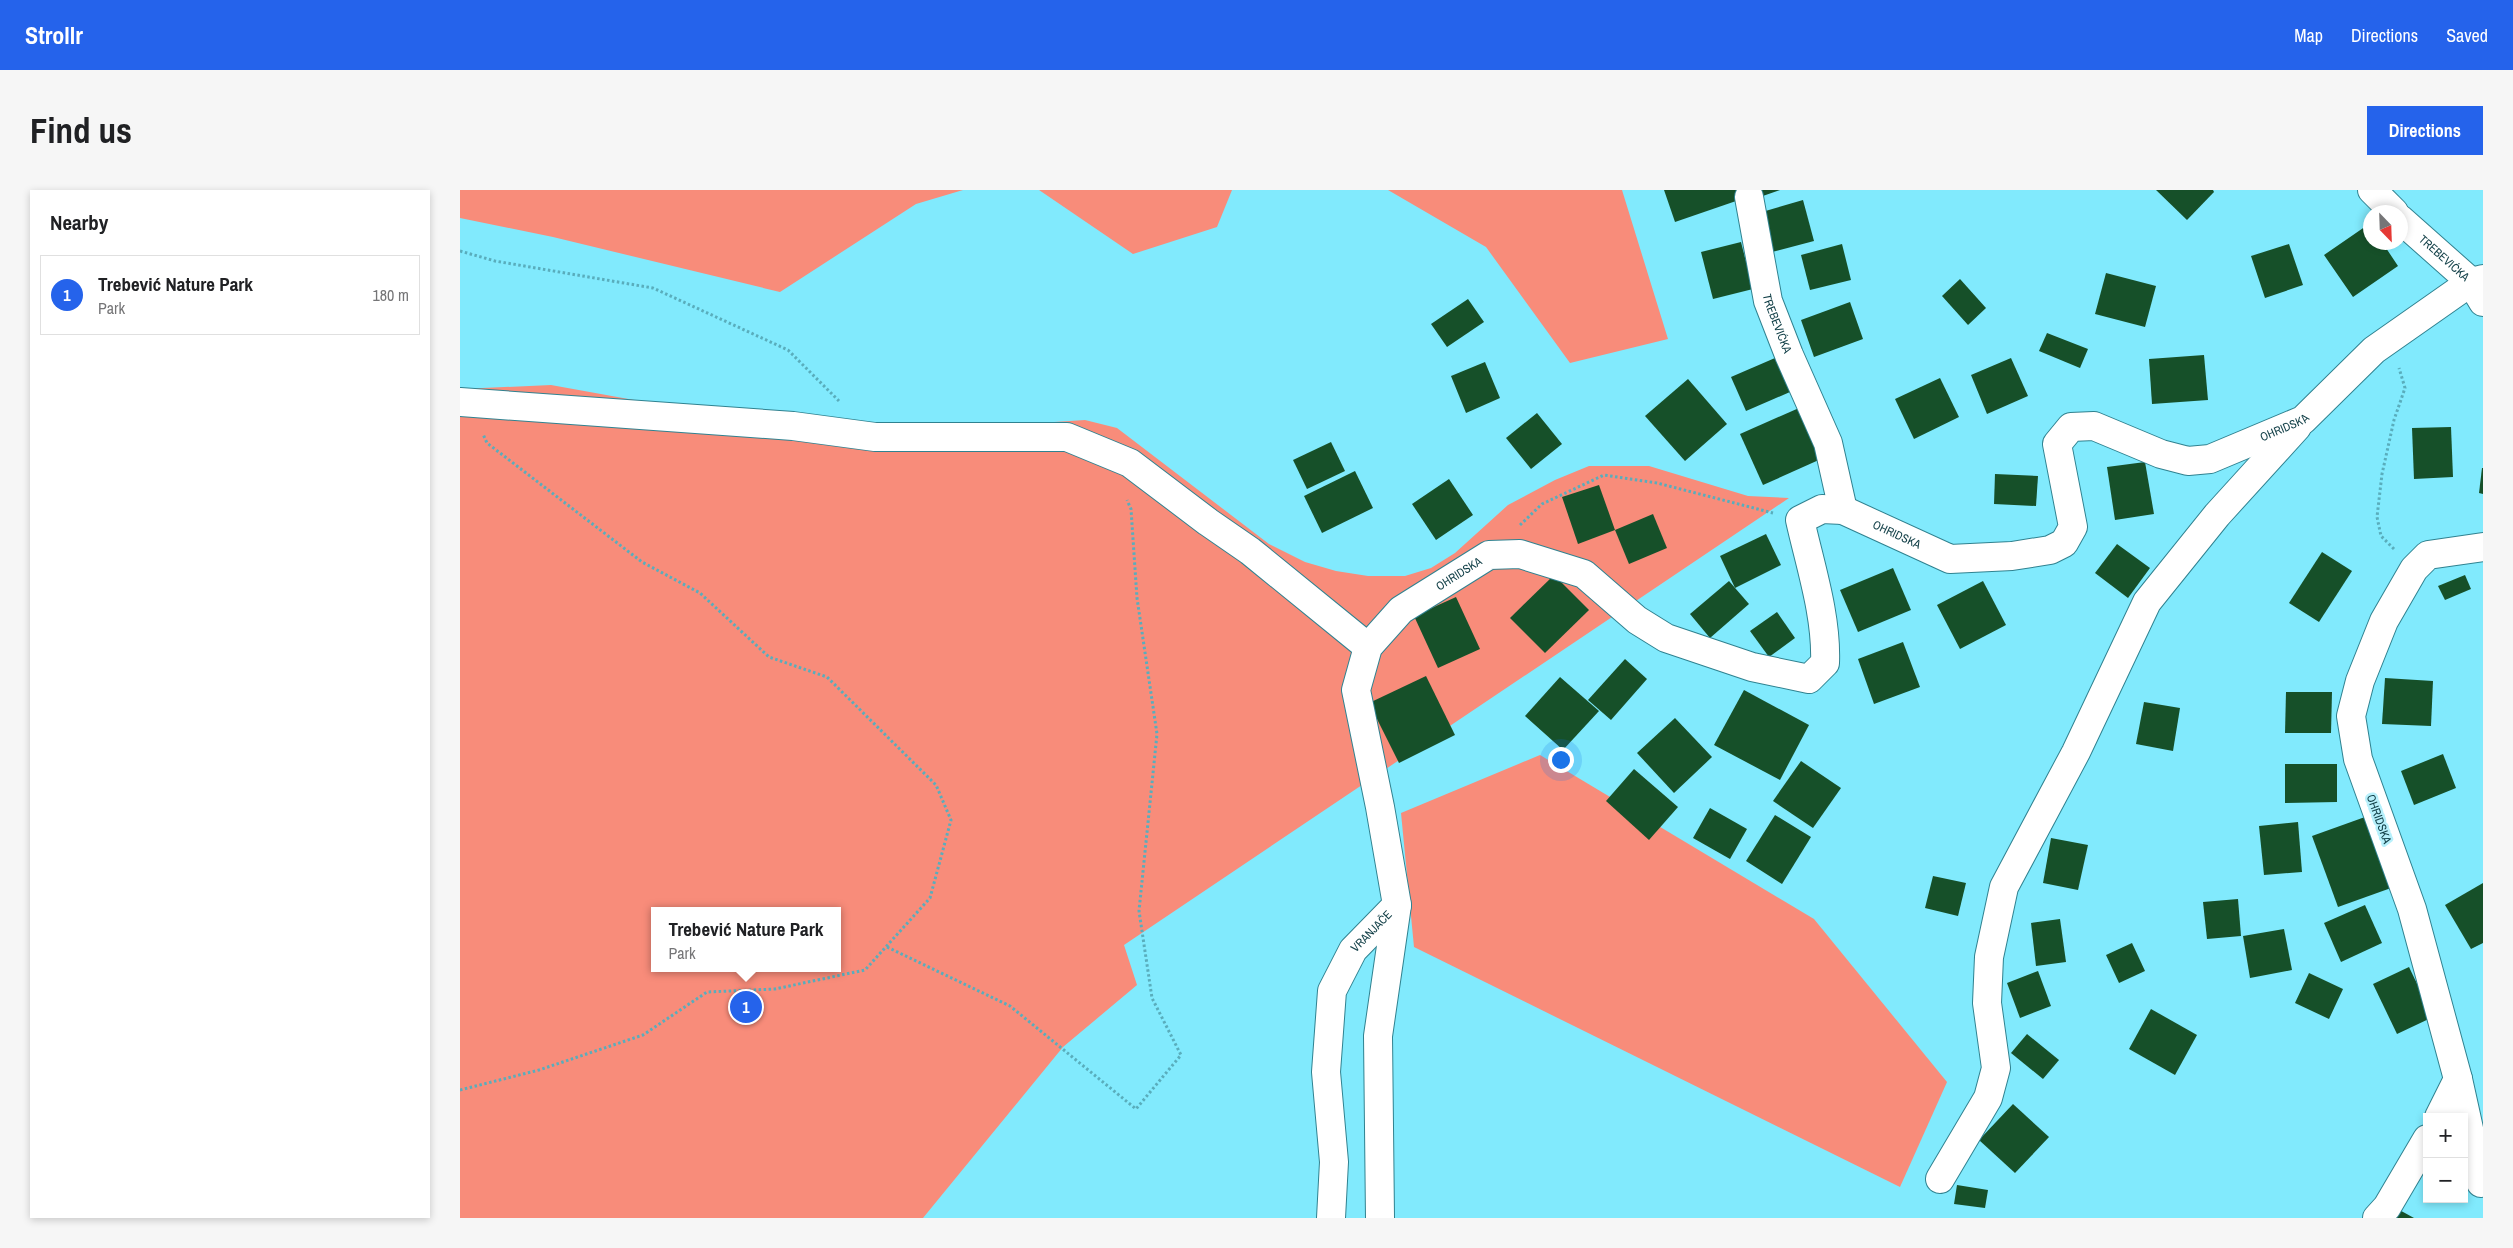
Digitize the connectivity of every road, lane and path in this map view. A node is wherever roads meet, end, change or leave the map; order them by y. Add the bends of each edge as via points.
1 (2372, 190) edge
2 (1750, 197) dead end
3 (2387, 205) edge
4 (2408, 226) edge
5 (460, 251) edge
6 (2479, 288) edge
7 (2374, 350) junction
8 (464, 402) edge
9 (841, 404) dead end
10 (2303, 420) junction
11 (1107, 454) junction
12 (1843, 510) junction
13 (1800, 520) junction
14 (2483, 547) edge
15 (1489, 555) junction
16 (2414, 569) junction
17 (1368, 647) junction
18 (1397, 905) junction
19 (887, 947) junction
20 (2458, 1079) junction
21 (460, 1090) edge
22 (2441, 1113) edge
23 (2423, 1146) edge
24 (1940, 1180) dead end
25 (2481, 1183) dead end
26 (1331, 1218) edge
27 (1380, 1218) edge
28 (2377, 1218) edge

1 - 3 street
2 - 12 street, TREBEVIĆKA via 1768,301 1828,443
4 - 6 street, TREBEVIĆKA
5 - 9 path via 495,261 652,288 788,350
6 - 7 street, OHRIDSKA
7 - 10 street, OHRIDSKA
7 - 16 path via 2395,357 2405,388 2382,474 2377,517 2381,536
8 - 11 street via 793,426 875,437 1067,438
8 - 19 path via 487,443 642,562 700,593 769,657 827,677 936,785 951,820 930,898
10 - 12 street, OHRIDSKA via 2210,459 2188,461 2161,454 2094,426 2071,427 2057,444 2073,527 2064,543 2050,550 2012,556 1950,559
10 - 24 street via 2217,515 2147,602 2076,752 2004,887 1989,958 1988,1003 1996,1068 1988,1098
11 - 17 street via 1130,463 1250,551
11 - 19 path via 1132,509 1137,598 1157,734 1139,911 1152,998 1181,1055 1136,1109 1010,1006
12 - 13 street, OHRIDSKA via 1822,510
13 - 15 path via 1657,482 1604,475 1542,504
13 - 15 street, OHRIDSKA via 1825,651 1824,663 1810,679 1752,667 1666,638 1637,620 1584,574 1520,554
14 - 16 street, OHRIDSKA via 2428,555
15 - 17 street, OHRIDSKA via 1401,610
16 - 20 street, OHRIDSKA via 2384,621 2350,716 2358,760 2412,909
17 - 18 street, VRANJAČE via 1356,690
18 - 26 street, VRANJAČE via 1353,950 1332,991 1326,1072 1334,1162
18 - 27 street via 1378,1036
19 - 21 path via 865,970 775,989 707,992 643,1035 539,1070
20 - 22 street
20 - 25 street, OHRIDSKA
23 - 28 street via 2387,1207

